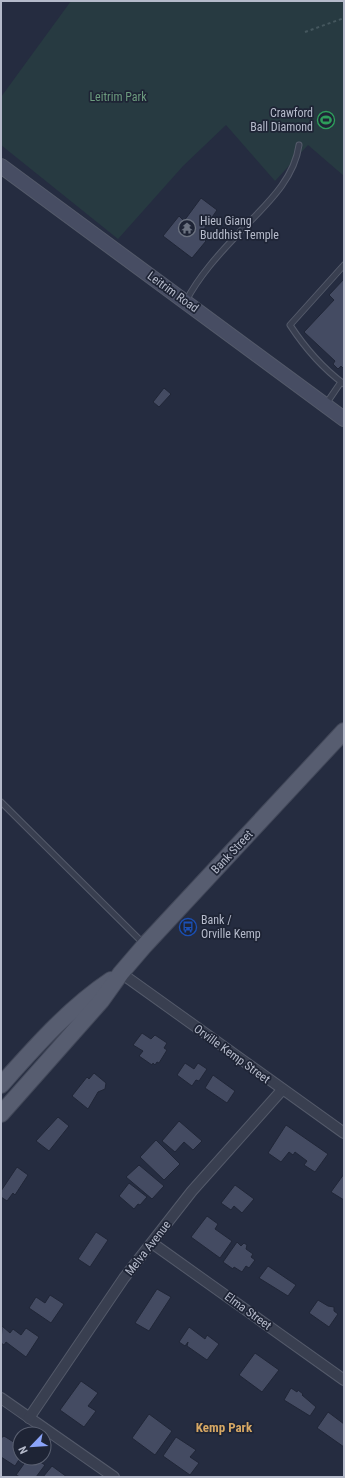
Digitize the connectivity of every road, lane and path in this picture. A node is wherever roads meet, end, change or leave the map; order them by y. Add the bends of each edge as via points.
1 (344, 18) edge
2 (305, 32) dead end
3 (299, 145) dead end
4 (1, 166) edge
5 (344, 265) edge
6 (186, 302) junction
7 (343, 383) edge
8 (325, 405) junction
9 (344, 419) edge
10 (344, 731) edge
11 (1, 802) edge
12 (145, 945) junction
13 (121, 973) junction
14 (1, 1085) edge
15 (282, 1090) junction
16 (1, 1114) edge
17 (344, 1133) edge
18 (152, 1243) junction
19 (344, 1380) edge
20 (1, 1398) edge
21 (29, 1418) junction
22 (114, 1477) edge

1 - 2 path
3 - 6 lane via 295,163 282,185 210,265 192,289
4 - 6 main road, Leitrim Road
5 - 7 lane via 290,324 309,352
6 - 8 main road, Leitrim Road
7 - 8 lane
8 - 9 main road, Leitrim Road
10 - 12 main road, Bank Street
11 - 12 lane
12 - 13 main road, Bank Street
13 - 14 main road, Bank Street via 76,1007
13 - 15 street, Orville Kemp Street
13 - 16 main road, Bank Street via 96,1006
15 - 17 street, Orville Kemp Street
15 - 18 street, Melva Avenue via 192,1191
18 - 19 street, Elma Street
18 - 21 street, Melva Avenue via 124,1278
20 - 21 street
21 - 22 street

